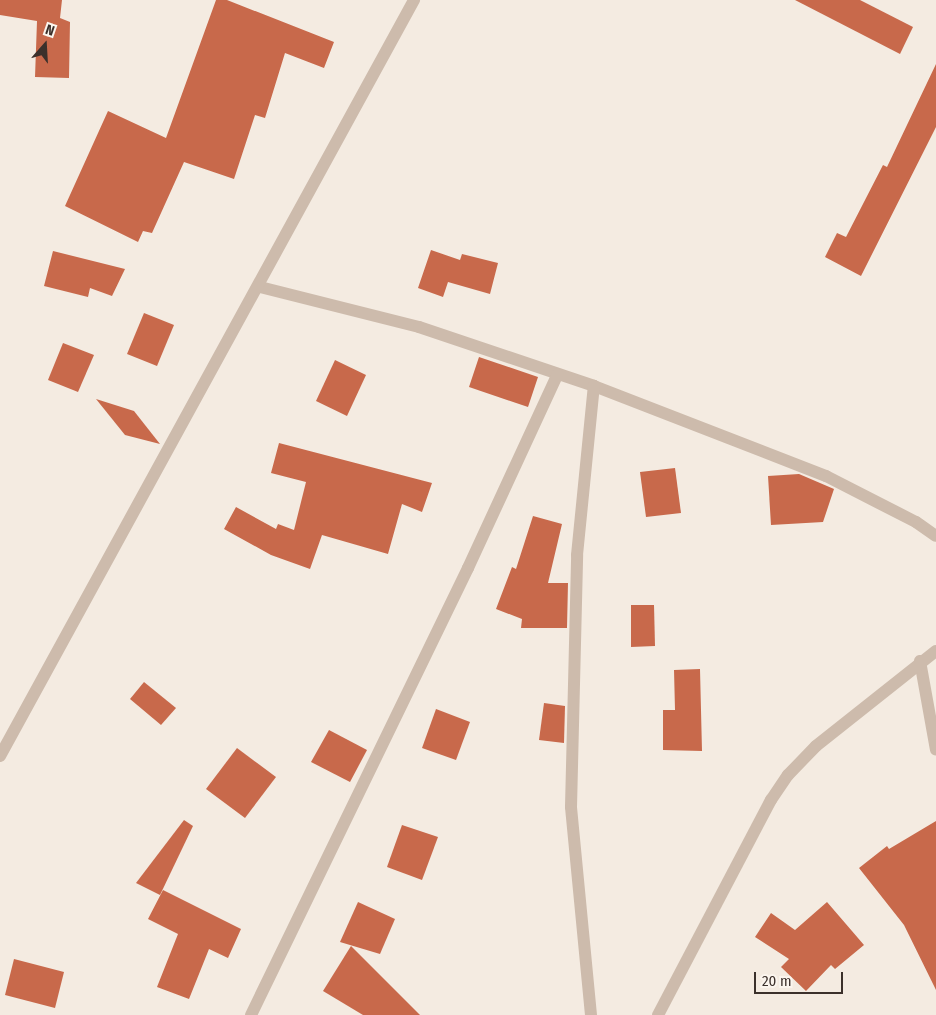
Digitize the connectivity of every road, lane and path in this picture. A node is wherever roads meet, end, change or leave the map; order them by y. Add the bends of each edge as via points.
1 (414, 0) edge
2 (260, 287) junction
3 (557, 375) junction
4 (594, 386) junction
5 (936, 536) edge
6 (936, 651) edge
7 (920, 661) junction
8 (936, 750) edge
9 (0, 756) edge
10 (251, 1015) edge
11 (591, 1015) edge
12 (658, 1015) edge

1 - 2 street
2 - 3 street via 419,327
2 - 9 street
3 - 4 street
3 - 10 street via 464,577
4 - 5 street via 826,476
4 - 11 street via 577,555 571,806
6 - 7 street
7 - 8 street
7 - 12 street via 816,746 788,775 771,800

